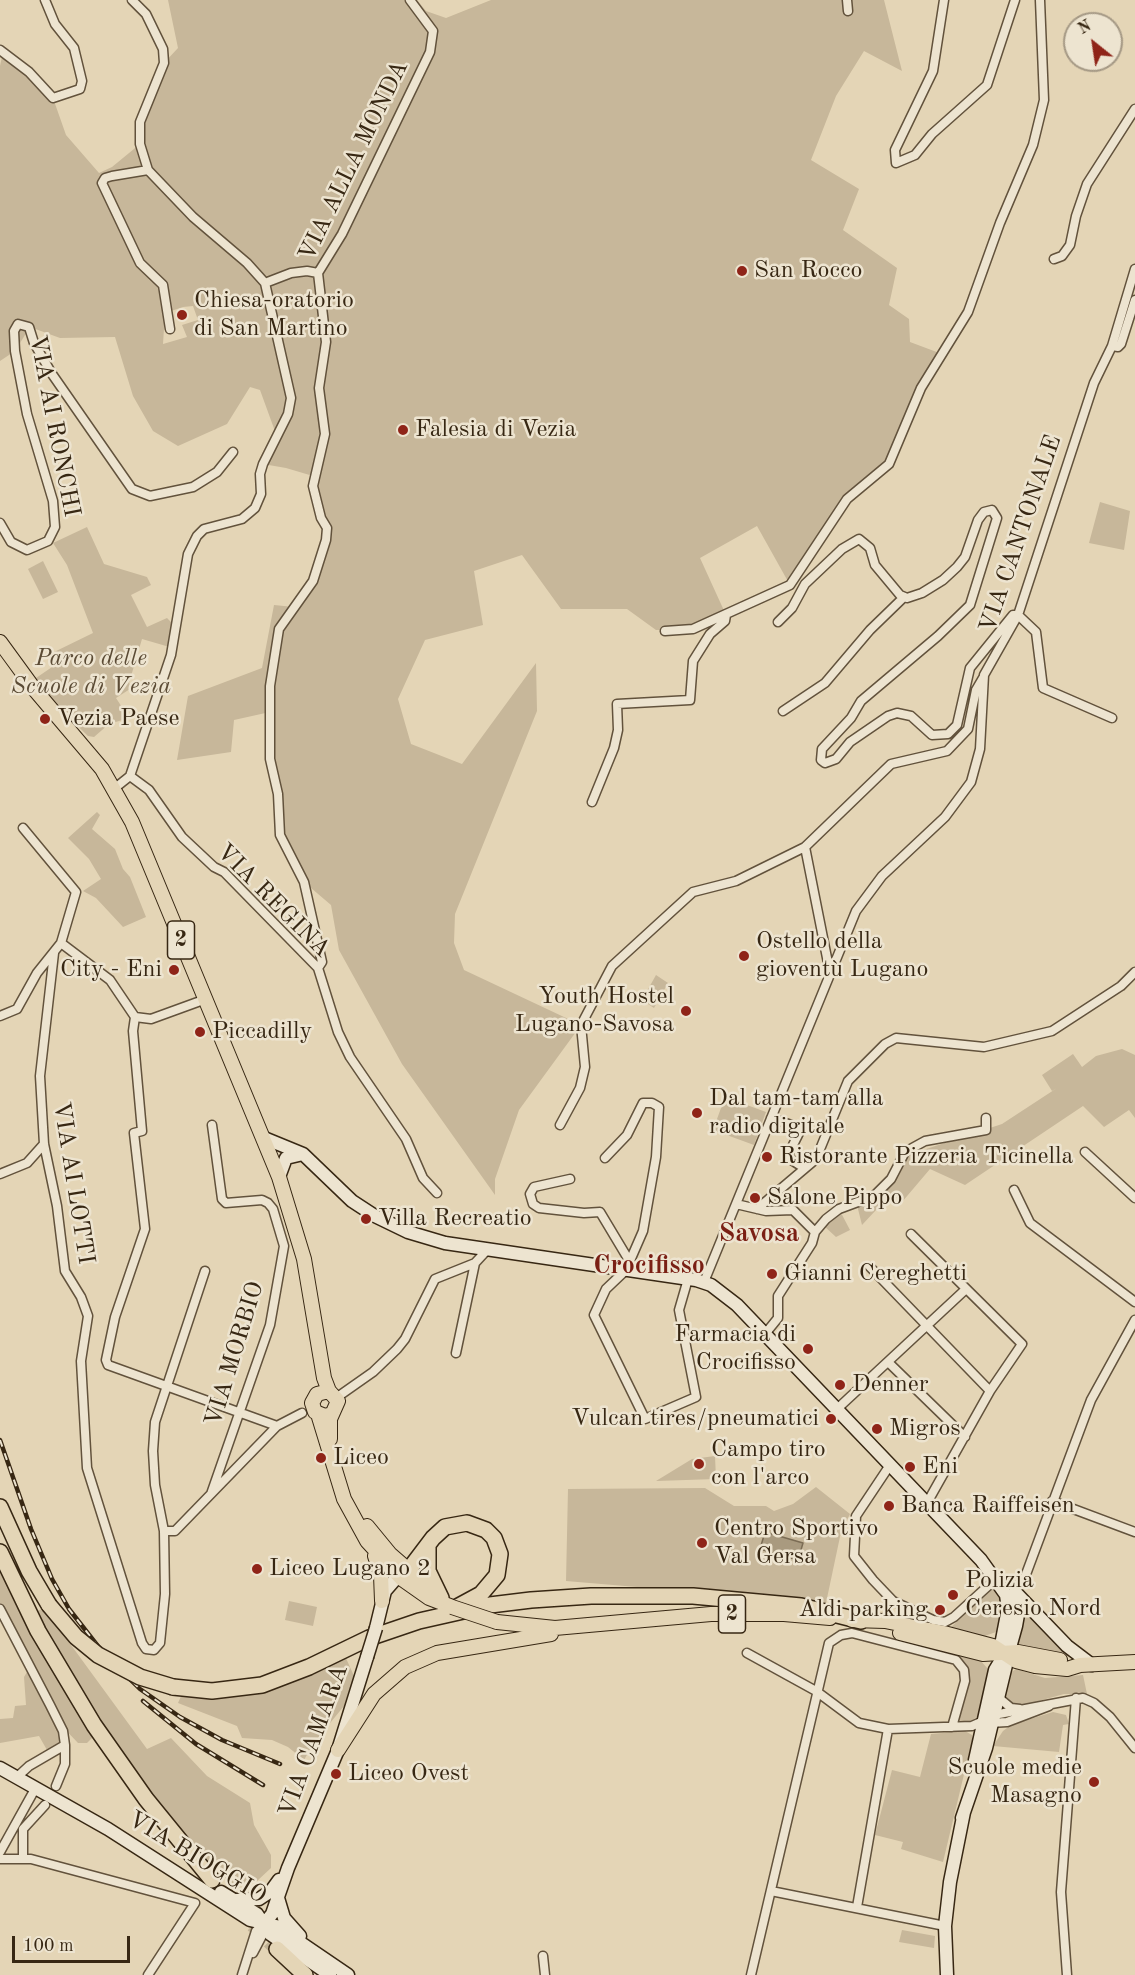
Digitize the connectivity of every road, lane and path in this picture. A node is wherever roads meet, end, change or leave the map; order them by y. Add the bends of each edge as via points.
1 (45, 0) edge
2 (132, 0) edge
3 (410, 0) edge
4 (847, 0) edge
5 (945, 0) edge
6 (1015, 0) edge
7 (1040, 0) edge
8 (848, 11) dead end
9 (0, 50) edge
10 (1135, 109) edge
11 (148, 170) junction
12 (1054, 259) dead end
13 (1135, 269) edge
14 (318, 273) junction
15 (265, 283) junction
16 (1135, 300) edge
17 (170, 329) dead end
18 (1112, 346) junction
19 (233, 452) dead end
20 (0, 523) edge
21 (903, 598) junction
22 (726, 615) junction
23 (1018, 615) junction
24 (778, 622) dead end
25 (665, 631) dead end
26 (0, 642) edge
27 (984, 675) junction
28 (783, 711) dead end
29 (1112, 718) dead end
30 (130, 776) junction
31 (115, 789) junction
32 (592, 802) dead end
33 (23, 828) dead end
34 (805, 847) junction
35 (61, 943) junction
36 (54, 953) junction
37 (318, 968) junction
38 (1135, 972) edge
39 (830, 973) junction
40 (206, 999) junction
41 (0, 1016) edge
42 (135, 1017) junction
43 (771, 1118) junction
44 (986, 1118) dead end
45 (212, 1125) dead end
46 (560, 1125) dead end
47 (264, 1138) junction
48 (44, 1144) junction
49 (1085, 1152) dead end
50 (303, 1154) junction
51 (605, 1158) dead end
52 (801, 1166) dead end
53 (0, 1168) edge
54 (18, 1168) junction
55 (0, 1174) edge
56 (279, 1177) junction
57 (570, 1179) dead end
58 (1014, 1190) dead end
59 (437, 1193) dead end
60 (1135, 1198) edge
61 (736, 1204) junction
62 (757, 1209) junction
63 (815, 1232) junction
64 (910, 1234) dead end
65 (488, 1249) junction
66 (475, 1263) junction
67 (628, 1266) junction
68 (870, 1266) dead end
69 (205, 1271) dead end
70 (688, 1279) junction
71 (704, 1282) junction
72 (966, 1289) junction
73 (1135, 1302) edge
74 (1135, 1321) edge
75 (928, 1327) junction
76 (765, 1334) junction
77 (456, 1353) dead end
78 (888, 1362) junction
79 (166, 1386) junction
80 (990, 1391) junction
81 (320, 1405) junction
82 (837, 1409) junction
83 (238, 1412) junction
84 (277, 1426) junction
85 (965, 1437) junction
86 (890, 1465) junction
87 (340, 1486) junction
88 (210, 1498) junction
89 (1052, 1501) junction
90 (927, 1503) junction
91 (0, 1507) edge
92 (164, 1532) junction
93 (1135, 1532) edge
94 (367, 1541) junction
95 (429, 1544) junction
96 (0, 1552) edge
97 (403, 1575) junction
98 (988, 1586) dead end
99 (1011, 1597) junction
100 (382, 1601) junction
101 (445, 1607) junction
102 (0, 1609) edge
103 (861, 1621) junction
104 (603, 1625) junction
105 (376, 1628) junction
106 (747, 1653) dead end
107 (1005, 1653) junction
108 (1135, 1662) edge
109 (1086, 1665) junction
110 (816, 1692) junction
111 (999, 1698) junction
112 (1076, 1698) junction
113 (1054, 1703) junction
114 (1024, 1709) junction
115 (990, 1720) junction
116 (952, 1727) junction
117 (888, 1729) junction
118 (65, 1745) junction
119 (1135, 1748) edge
120 (338, 1750) junction
121 (0, 1768) edge
122 (16, 1778) junction
123 (57, 1786) dead end
124 (35, 1789) junction
125 (45, 1805) dead end
126 (108, 1829) junction
127 (0, 1852) edge
128 (23, 1858) junction
129 (0, 1859) edge
130 (288, 1868) junction
131 (212, 1880) dead end
132 (771, 1891) junction
133 (278, 1898) junction
134 (235, 1900) junction
135 (857, 1907) junction
136 (264, 1924) junction
137 (945, 1926) junction
138 (279, 1945) junction
139 (255, 1950) junction
140 (543, 1956) dead end
141 (338, 1973) edge
142 (148, 1975) edge
143 (242, 1975) edge
144 (305, 1975) edge
145 (545, 1975) edge
146 (750, 1975) edge
147 (946, 1975) edge
148 (1067, 1975) edge

1 - 9 street via 55,24 74,48 82,81 80,89 53,98 29,72
2 - 11 street via 146,14 163,49 164,63 140,122 140,144
3 - 14 street, VIA ALLA MONDA via 433,31 429,52 342,234
4 - 8 street
5 - 6 street via 933,71 895,150 896,163 915,155 932,134 987,85
7 - 22 street via 1044,100 1033,145 968,312 921,387 889,464 847,499 790,585
10 - 12 street via 1087,184 1070,245 1062,256
11 - 15 street
11 - 17 street via 111,176 102,183 140,263 163,285
13 - 18 street, VIA CANTONALE
14 - 15 street via 291,273
14 - 37 street, VIA ALLA MONDA via 326,342 319,388 325,434 313,486 327,528 326,540 313,581 279,629 270,686 270,759 278,794 280,835 304,882 322,962
15 - 30 street via 289,381 288,414 262,464 261,494 255,508 242,519 204,529 188,554 171,655
16 - 18 street via 1121,344
18 - 23 street, VIA CANTONALE via 1094,383
19 - 20 street, VIA AI RONCHI via 217,472 194,487 150,496 132,489 52,374 29,327 18,324 14,331 15,351 27,414 54,501 55,527 48,541 27,550 11,542
21 - 23 street via 922,593 943,580 964,557 982,515 989,510 996,513 970,605 861,701 822,749 821,760 825,763 836,759 849,742 897,713 911,716 932,735 948,734 957,725 970,668 1008,619
21 - 24 street via 886,581 870,548 859,539 842,549 805,584 792,608
21 - 28 street via 825,683
22 - 25 street via 693,629
22 - 32 street via 693,661 690,700 617,704 614,748
23 - 27 street, VIA CANTONALE
23 - 29 street via 1036,632 1043,688
26 - 31 main road, 2
27 - 34 street via 976,690 968,729 946,751 891,764
27 - 39 street, VIA CANTONALE via 980,749 971,782 945,817 869,890
30 - 31 street
30 - 37 street, VIA REGINA via 149,790 182,837 224,872
31 - 40 main road, 2
33 - 35 street via 75,890
34 - 39 street
34 - 46 street via 736,881 693,892 612,966 581,1025 585,1067 580,1088
35 - 36 street
35 - 42 street via 102,973
36 - 41 street via 37,973 17,1009
36 - 48 street, VIA AI LOTTI via 39,1076
37 - 59 street, VIA REGINA via 350,1056 406,1139 423,1178
38 - 62 street via 1121,986 1052,1031 984,1047 896,1038 885,1044 848,1081 816,1159
39 - 43 street, VIA CANTONALE
40 - 42 street via 151,1019
40 - 47 main road, 2
42 - 79 street via 145,1229 115,1317 106,1360 108,1365
43 - 52 street via 797,1127 799,1133 787,1157
43 - 61 street, VIA CANTONALE
44 - 63 street via 986,1130 925,1141 905,1152 891,1179 874,1196 839,1209
45 - 83 street, VIA MORBIO via 222,1199 226,1203 268,1203 284,1246 270,1325
47 - 50 main road
47 - 56 main road, 2
48 - 54 street via 33,1159
48 - 92 street, VIA AI LOTTI via 65,1271 88,1316 81,1361 87,1468 142,1643 151,1650 159,1645 165,1594
49 - 60 street
50 - 56 main road via 286,1158
50 - 65 main road via 352,1200 386,1222 435,1240
51 - 67 street via 627,1135 643,1103 652,1102 659,1107 656,1157 643,1232
53 - 54 street
54 - 55 street
56 - 81 main road, 2 via 301,1249 315,1319 324,1378
57 - 67 street via 537,1185 531,1191 531,1201 539,1208 600,1212
58 - 73 street via 1030,1223
61 - 62 street
61 - 71 street, VIA CANTONALE
62 - 63 street via 793,1210
63 - 76 street via 778,1296 778,1318
64 - 72 street
65 - 66 street
65 - 67 main road
66 - 77 street
66 - 81 street via 435,1279 397,1349 373,1372
67 - 70 main road
67 - 70 street via 602,1294 594,1316 645,1419 696,1397 679,1310
68 - 75 street
69 - 79 street
70 - 71 main road
71 - 76 main road via 732,1301
72 - 75 street
72 - 80 street via 1022,1344
74 - 89 street via 1091,1400
75 - 78 street
75 - 80 street
76 - 82 main road
78 - 82 street
78 - 85 street
79 - 83 street
79 - 92 street via 155,1422 153,1451
80 - 85 street
81 - 84 street
81 - 87 main road, 2
82 - 86 main road
83 - 84 street
83 - 88 street, VIA MORBIO
84 - 88 street
85 - 90 street
86 - 90 main road
86 - 98 street via 856,1516 854,1556 893,1601 933,1620 945,1622 954,1617
87 - 94 main road, 2 via 349,1512
87 - 97 main road, 2
88 - 92 street via 175,1531
89 - 93 street
89 - 99 street via 1026,1577
90 - 99 main road
91 - 101 highway, bridge via 29,1571 49,1605 76,1637 98,1655 140,1677 173,1687 212,1691 262,1685
94 - 97 main road, 2
94 - 100 main road via 381,1575
95 - 97 highway
95 - 101 highway via 427,1566
95 - 101 highway via 445,1527 467,1523 490,1534 500,1554 499,1570 491,1585 481,1594
96 - 131 highway via 38,1631 94,1725 146,1799
97 - 100 main road, VIA CAMARA via 389,1583
97 - 101 main road, 2
97 - 105 main road, VIA CAMARA
99 - 107 main road via 1018,1615
99 - 109 main road
100 - 105 main road, VIA CAMARA
101 - 103 highway via 561,1597 693,1596 801,1606
101 - 104 main road, 2, bridge via 536,1628
102 - 118 street via 58,1721
103 - 104 main road, 2 via 731,1614
103 - 107 main road, 2 via 928,1629
104 - 120 main road via 463,1648 416,1662 395,1674 374,1694
105 - 120 main road, VIA CAMARA, bridge
106 - 110 street
107 - 109 main road, 2
107 - 111 main road
107 - 115 main road via 995,1670
108 - 109 main road, 2
110 - 116 street via 827,1646 846,1633 950,1657 964,1670 965,1681
110 - 117 street via 859,1723
110 - 132 street
111 - 114 street via 1011,1708
111 - 115 main road
112 - 113 street
112 - 119 street via 1094,1703
112 - 148 street via 1061,1892
113 - 114 street
113 - 115 street via 1040,1711
114 - 115 street
115 - 116 street
115 - 137 main road via 962,1818
116 - 117 street
117 - 135 street
118 - 122 street
118 - 123 street via 66,1764
120 - 130 main road, VIA CAMARA
121 - 122 main road, VIA BIOGGIO
122 - 124 main road, VIA BIOGGIO
124 - 126 main road, VIA BIOGGIO
124 - 127 street
125 - 128 street via 22,1829
126 - 134 main road, VIA BIOGGIO
126 - 136 main road, VIA BIOGGIO via 250,1920
128 - 129 street
128 - 142 street via 195,1903
130 - 133 main road, VIA CAMARA
130 - 134 main road via 271,1892 259,1899
130 - 136 main road, VIA CAMARA via 265,1914
132 - 135 street
132 - 146 street
133 - 136 main road, VIA CAMARA
133 - 141 main road via 288,1924
134 - 136 main road, VIA BIOGGIO via 257,1914
135 - 137 street
136 - 138 main road, VIA BIOGGIO
136 - 139 street, VIA CAMARA
136 - 141 main road, VIA BIOGGIO via 276,1926
136 - 143 street, VIA CAMARA via 256,1931
137 - 147 main road
138 - 139 street via 266,1942
138 - 141 main road, VIA BIOGGIO
138 - 144 highway
139 - 143 street, VIA CAMARA
140 - 145 street

